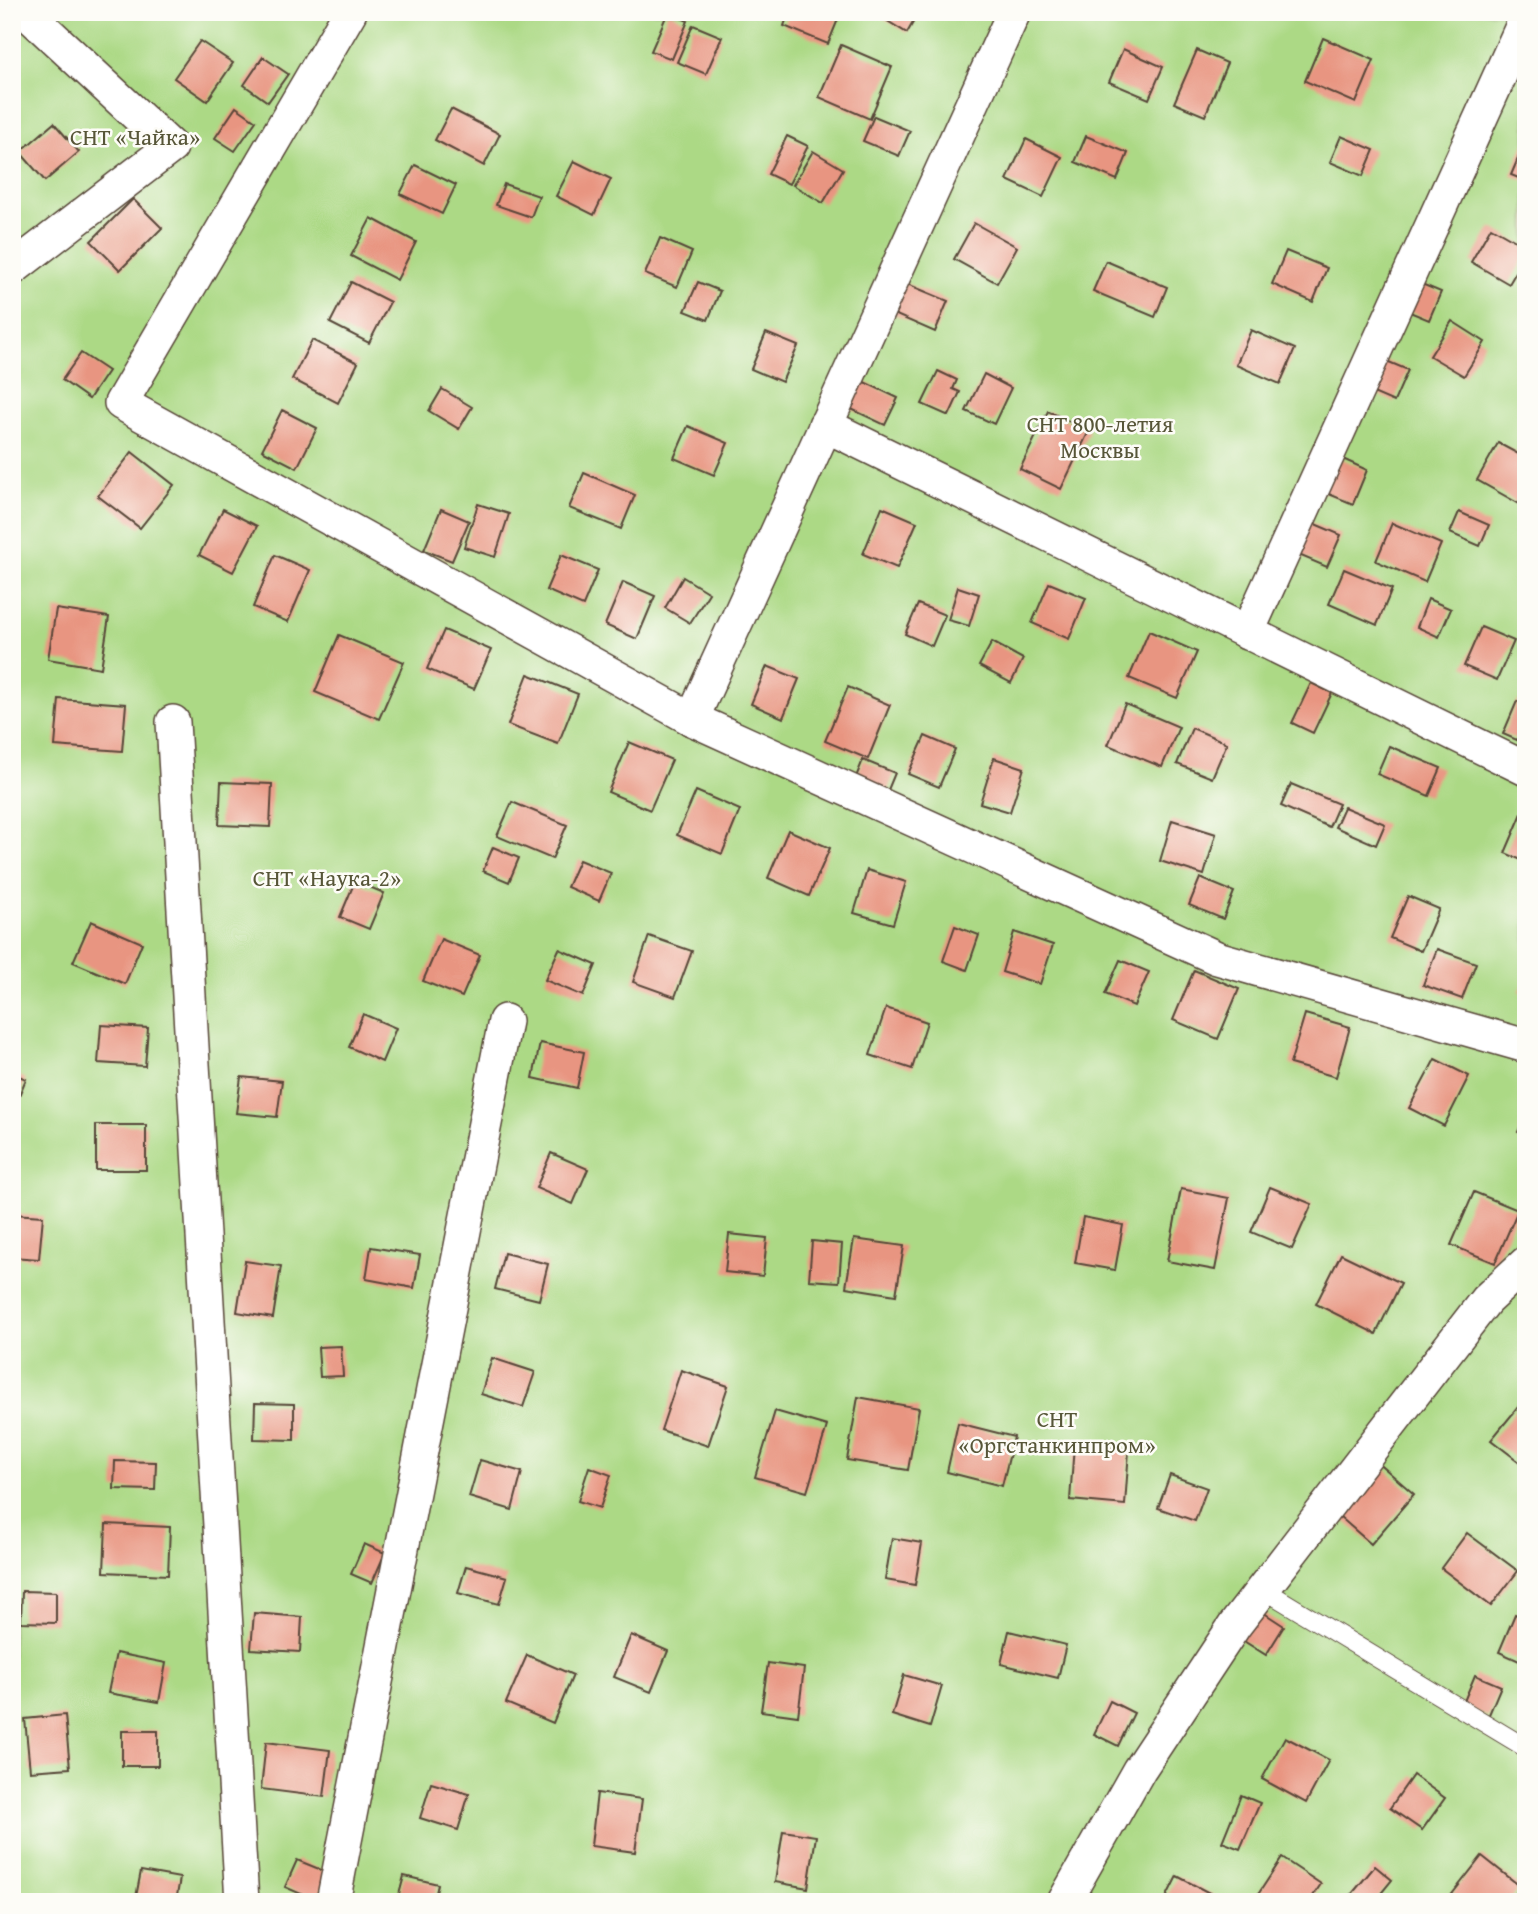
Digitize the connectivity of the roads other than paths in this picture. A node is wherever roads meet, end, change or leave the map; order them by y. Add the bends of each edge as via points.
1 (26, 12) edge
2 (350, 12) edge
3 (1014, 12) edge
4 (1526, 18) edge
5 (12, 269) edge
6 (824, 425) junction
7 (1247, 633) junction
8 (692, 719) junction
9 (173, 722) dead end
10 (1526, 769) edge
11 (505, 1021) dead end
12 (1526, 1046) edge
13 (1526, 1263) edge
14 (1263, 1589) junction
15 (1526, 1748) edge
16 (242, 1902) edge
17 (333, 1902) edge
18 (1064, 1902) edge

1 - 5 street via 171,147
2 - 8 street via 121,402
3 - 6 street
4 - 7 street
6 - 7 street
6 - 8 street
7 - 10 street
8 - 12 street via 1217,958
9 - 16 street
11 - 17 street
13 - 14 street via 1486,1300
14 - 15 lane
14 - 18 street via 1139,1770

